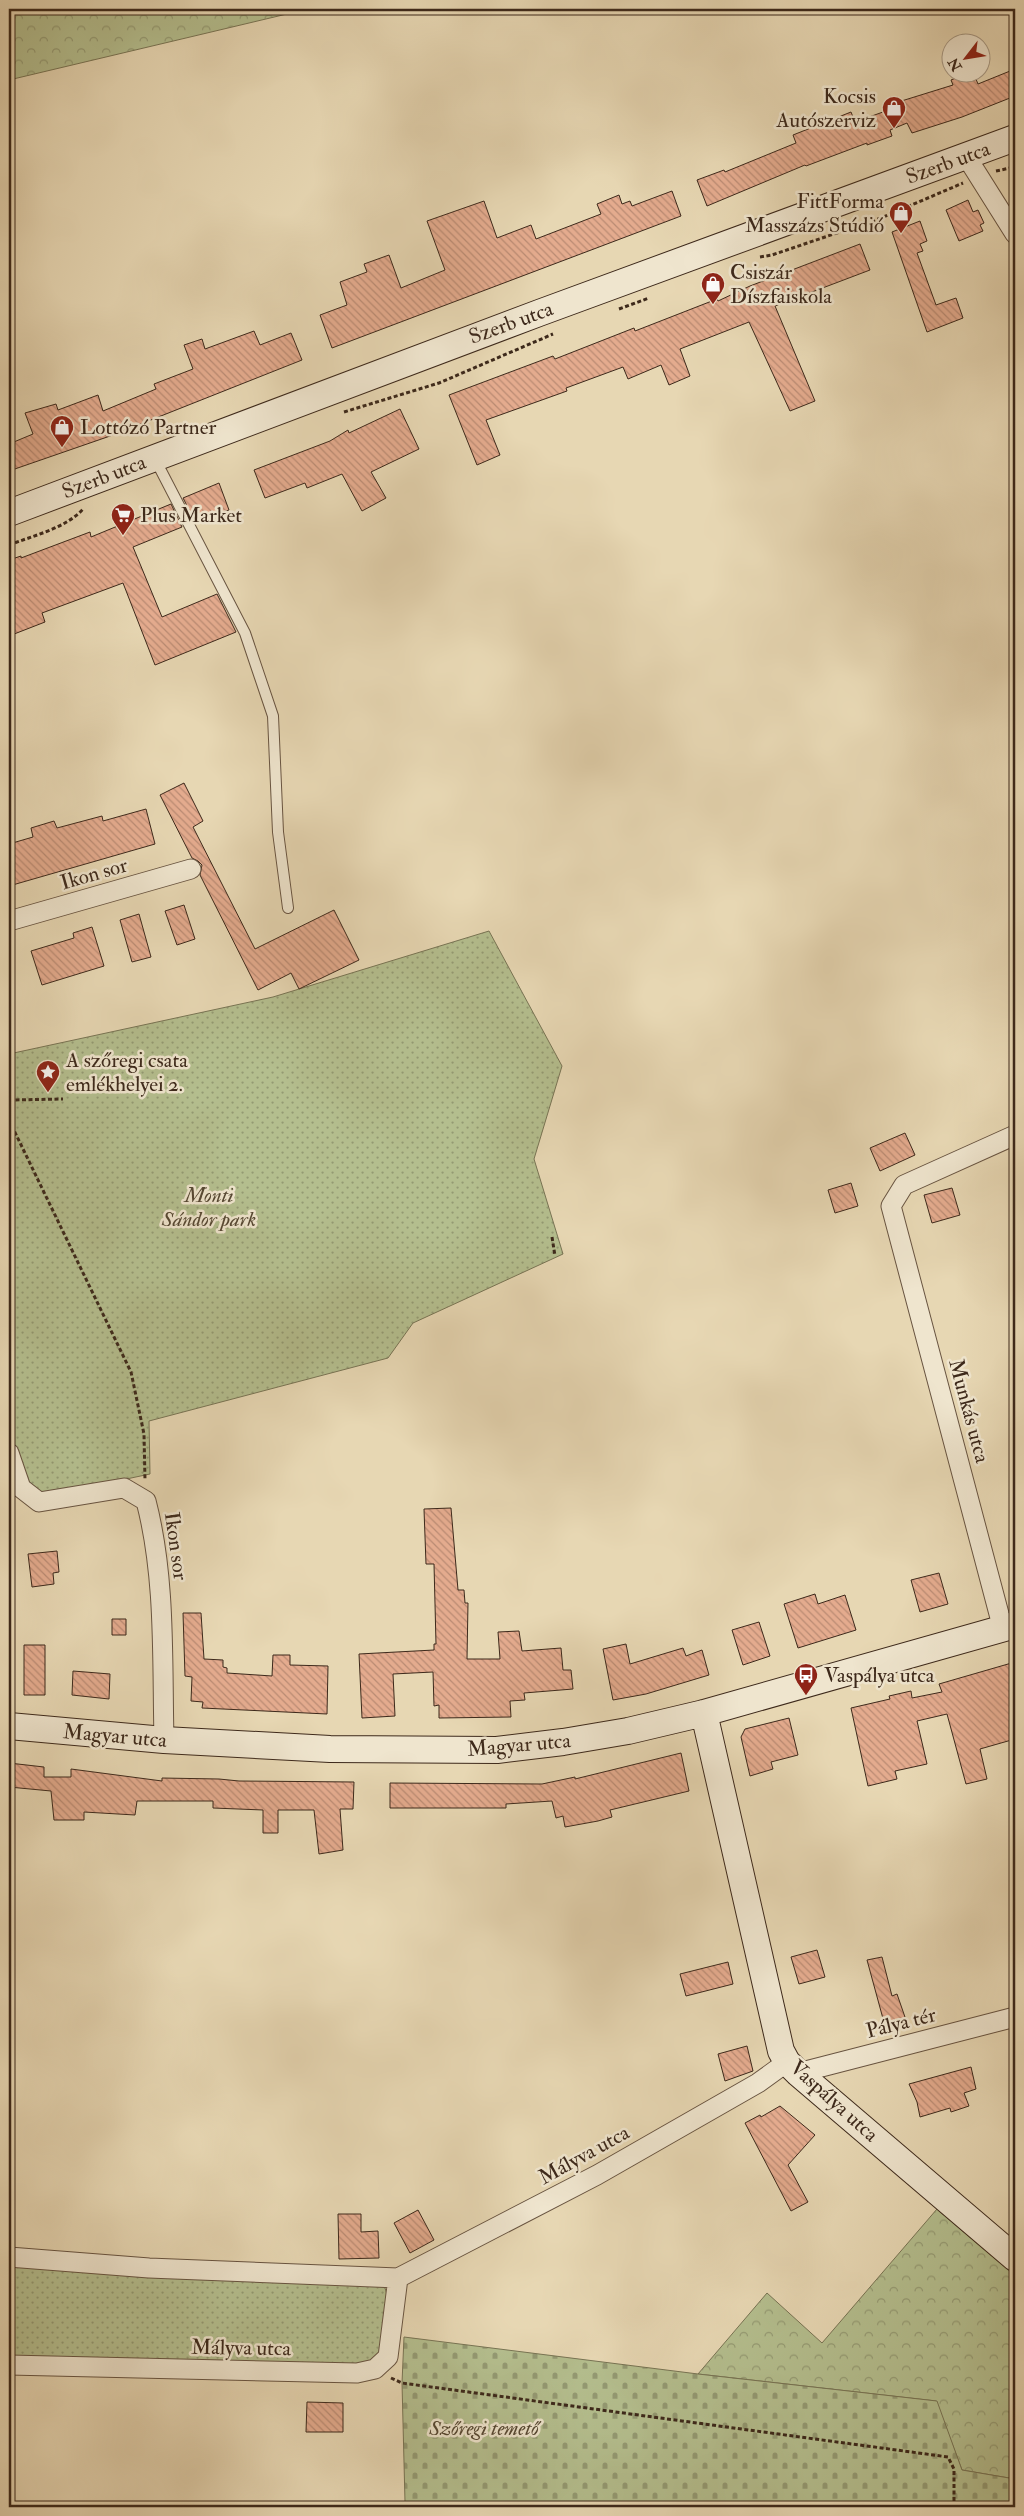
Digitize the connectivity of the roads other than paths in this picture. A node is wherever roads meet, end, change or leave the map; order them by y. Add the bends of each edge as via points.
1 (1015, 138) edge
2 (972, 166) junction
3 (1015, 234) edge
4 (154, 457) junction
5 (9, 513) edge
6 (191, 869) dead end
7 (288, 908) dead end
8 (9, 921) edge
9 (1015, 1135) edge
10 (9, 1453) edge
11 (1009, 1627) edge
12 (704, 1713) junction
13 (9, 1726) edge
14 (164, 1740) junction
15 (1015, 2017) edge
16 (793, 2067) junction
17 (9, 2257) edge
18 (1015, 2258) edge
19 (398, 2278) junction
20 (9, 2365) edge

1 - 2 street, Szerb utca
2 - 3 street
2 - 4 street, Szerb utca via 530,316
4 - 5 street, Szerb utca
4 - 7 lane via 245,632 273,716 278,832
6 - 8 street, Ikon sor
9 - 11 street, Munkás utca via 904,1185 890,1206
10 - 14 street, Ikon sor via 21,1488 39,1502 124,1488 146,1501 159,1581
11 - 12 street, Magyar utca
12 - 14 street, Magyar utca via 628,1732 497,1750 330,1748
12 - 16 street, Vaspálya utca via 781,2051
13 - 14 street, Magyar utca
15 - 16 street, Pálya tér
16 - 18 street, Vaspálya utca
16 - 19 street, Mályva utca via 758,2083 597,2175
17 - 19 street, Mályva utca via 150,2268
19 - 20 street, Mályva utca via 388,2357 375,2369 356,2372

